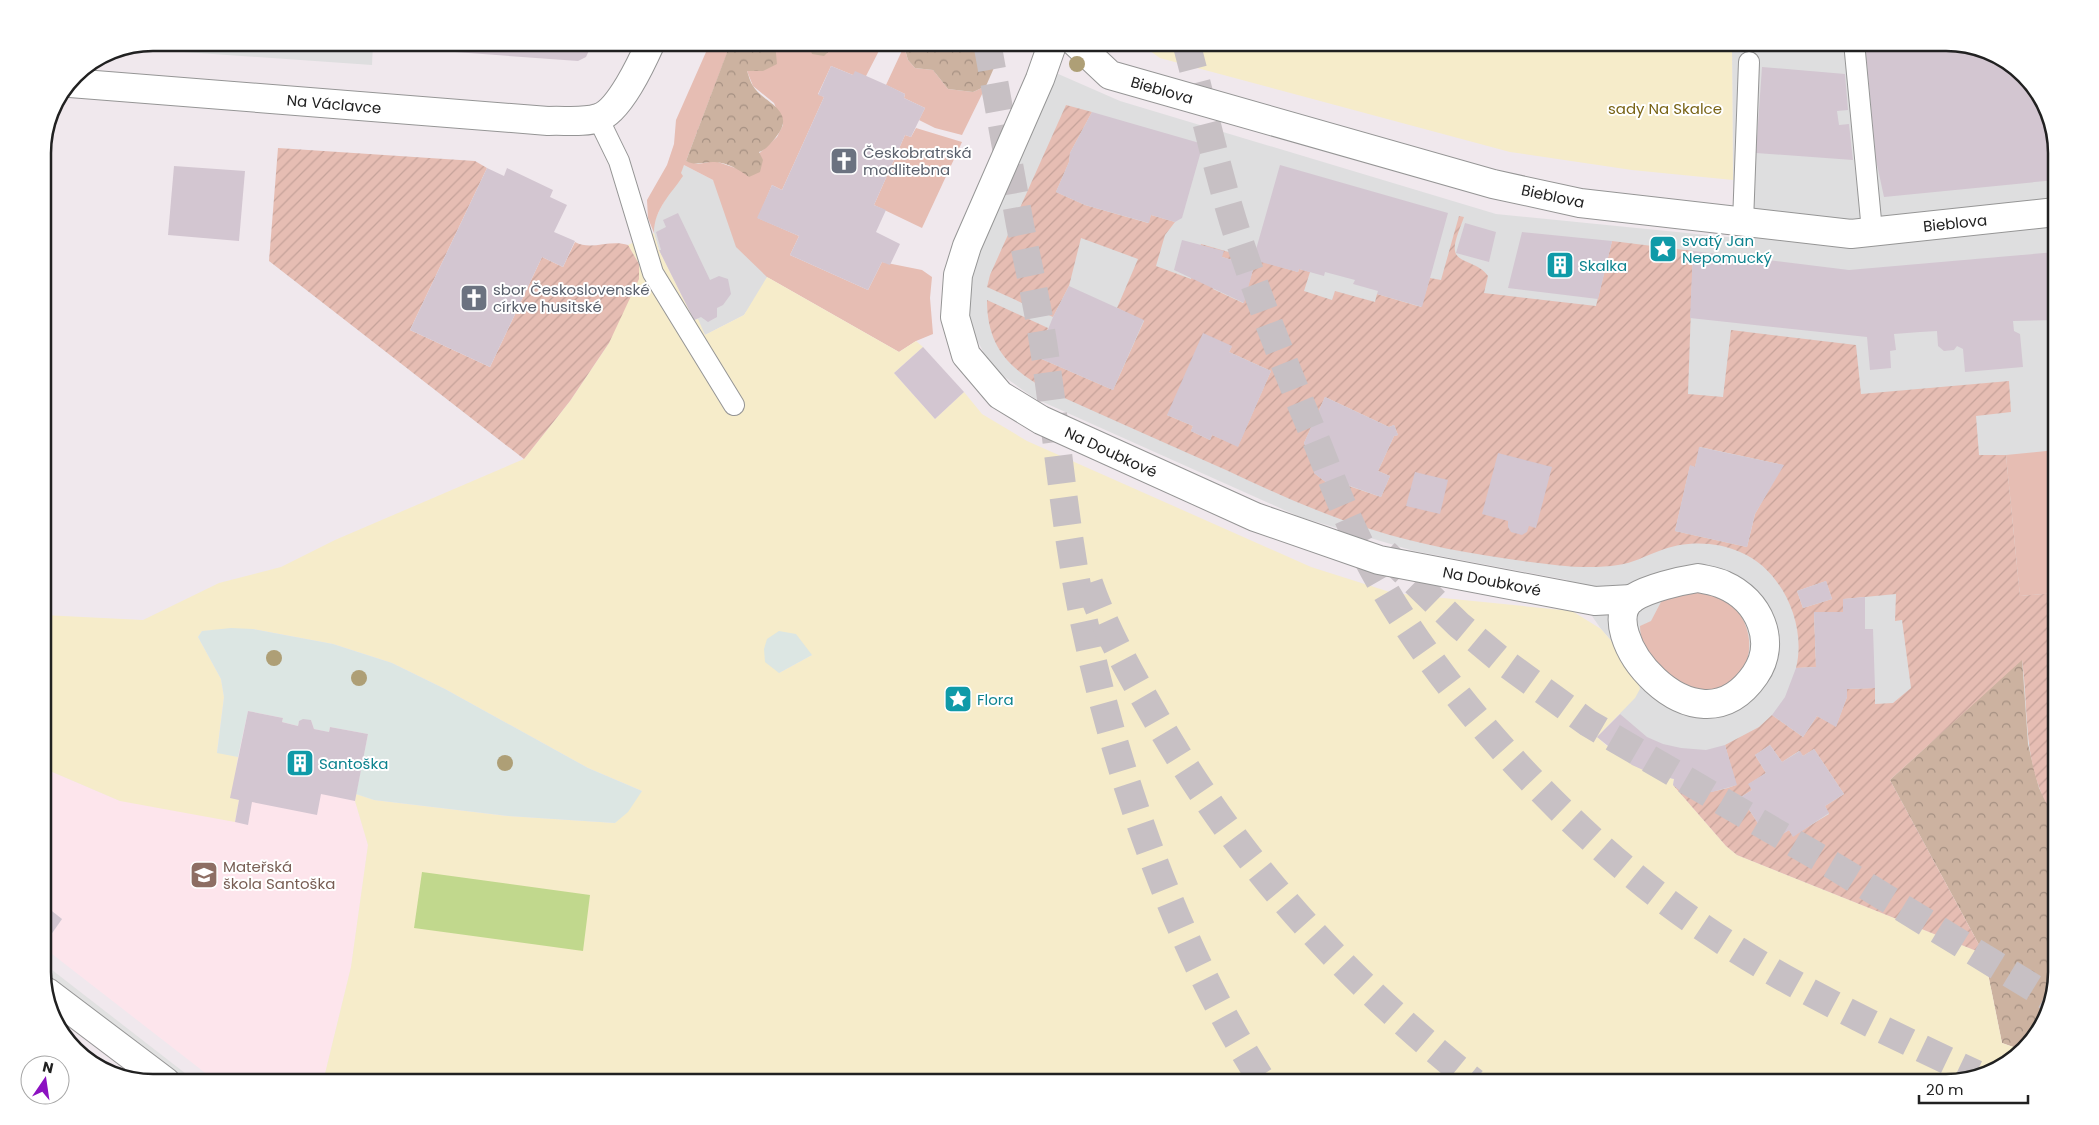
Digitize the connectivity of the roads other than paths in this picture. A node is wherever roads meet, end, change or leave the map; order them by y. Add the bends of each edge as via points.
1 (647, 51) edge
2 (1050, 51) edge
3 (1085, 51) edge
4 (1855, 51) edge
5 (1750, 62) dead end
6 (79, 84) edge
7 (598, 118) junction
8 (2048, 213) edge
9 (1743, 222) junction
10 (1872, 232) junction
11 (734, 405) dead end
12 (1627, 611) junction
13 (55, 998) edge
14 (155, 1074) edge

1 - 7 street via 611,111
2 - 12 street, Na Doubkové via 967,246 958,276 955,317 966,356 1000,395 1041,420 1255,517 1379,560 1595,601
3 - 9 street, Bieblova via 1110,75 1494,184 1580,203
4 - 10 lane
5 - 9 lane
6 - 7 street, Na Václavce via 548,121
7 - 11 lane via 619,161 653,273
8 - 10 street, Bieblova
9 - 10 street, Bieblova via 1851,234
12 - 12 street, Na Doubkové via 1629,647 1643,668 1667,692 1685,701 1702,704 1728,699 1747,686 1760,667 1765,631 1758,614 1742,596 1724,585 1698,578 1676,582
13 - 14 street

